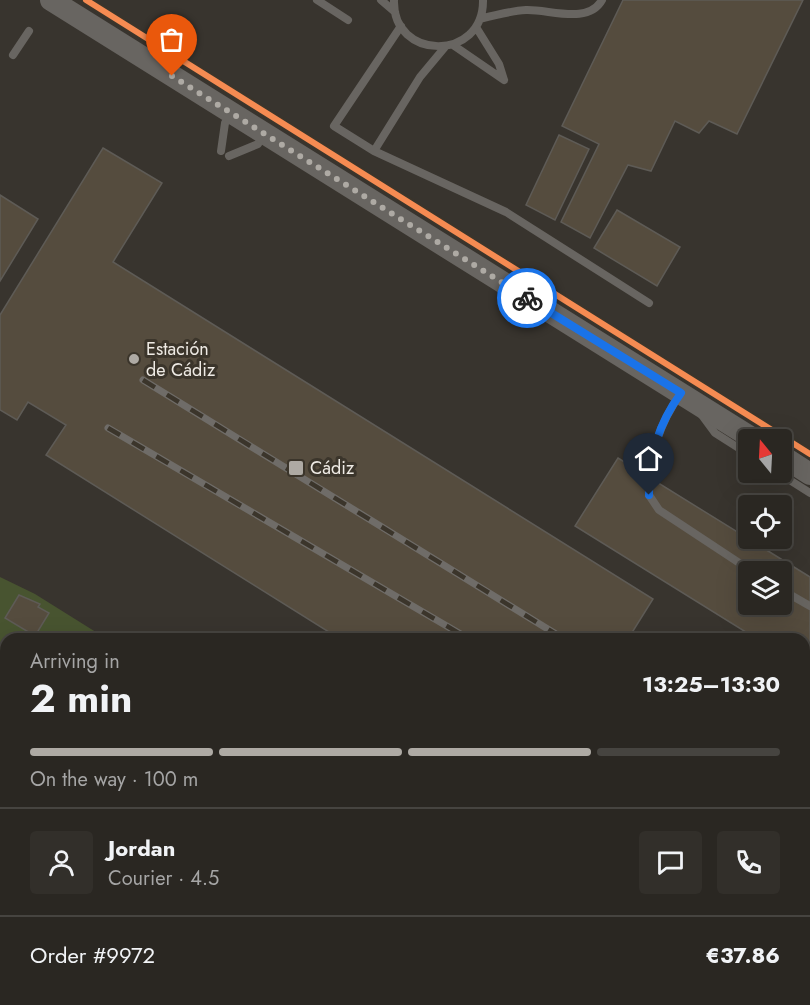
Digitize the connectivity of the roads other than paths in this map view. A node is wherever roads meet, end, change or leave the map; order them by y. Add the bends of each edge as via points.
1 (51, 0) edge
2 (317, 0) edge
3 (381, 0) edge
4 (394, 0) edge
5 (483, 0) edge
6 (602, 0) edge
7 (395, 12) junction
8 (348, 20) dead end
9 (478, 23) junction
10 (401, 26) junction
11 (29, 31) dead end
12 (449, 46) junction
13 (13, 55) dead end
14 (232, 114) junction
15 (264, 134) junction
16 (220, 151) dead end
17 (374, 151) junction
18 (229, 156) dead end
19 (649, 303) dead end
20 (688, 398) junction
21 (738, 429) edge
22 (738, 448) edge
23 (792, 462) edge
24 (810, 474) edge
25 (792, 482) edge
26 (810, 493) edge
27 (738, 562) edge
28 (792, 596) edge
29 (810, 606) edge

1 - 14 main road
2 - 8 lane
3 - 7 lane
4 - 7 lane
5 - 9 lane
6 - 9 lane via 591,11 527,10
7 - 10 lane
9 - 12 lane via 465,38
9 - 12 lane via 504,80
10 - 12 lane via 423,44
10 - 17 lane via 334,126
11 - 13 lane
12 - 17 lane via 420,77
14 - 15 main road
14 - 16 lane via 225,123
15 - 18 lane via 258,144
15 - 20 main road
17 - 19 lane via 506,212
20 - 21 main road
20 - 22 lane via 715,433
20 - 27 lane via 663,424 654,448 649,495 659,510
23 - 24 main road
25 - 26 lane
28 - 29 lane

